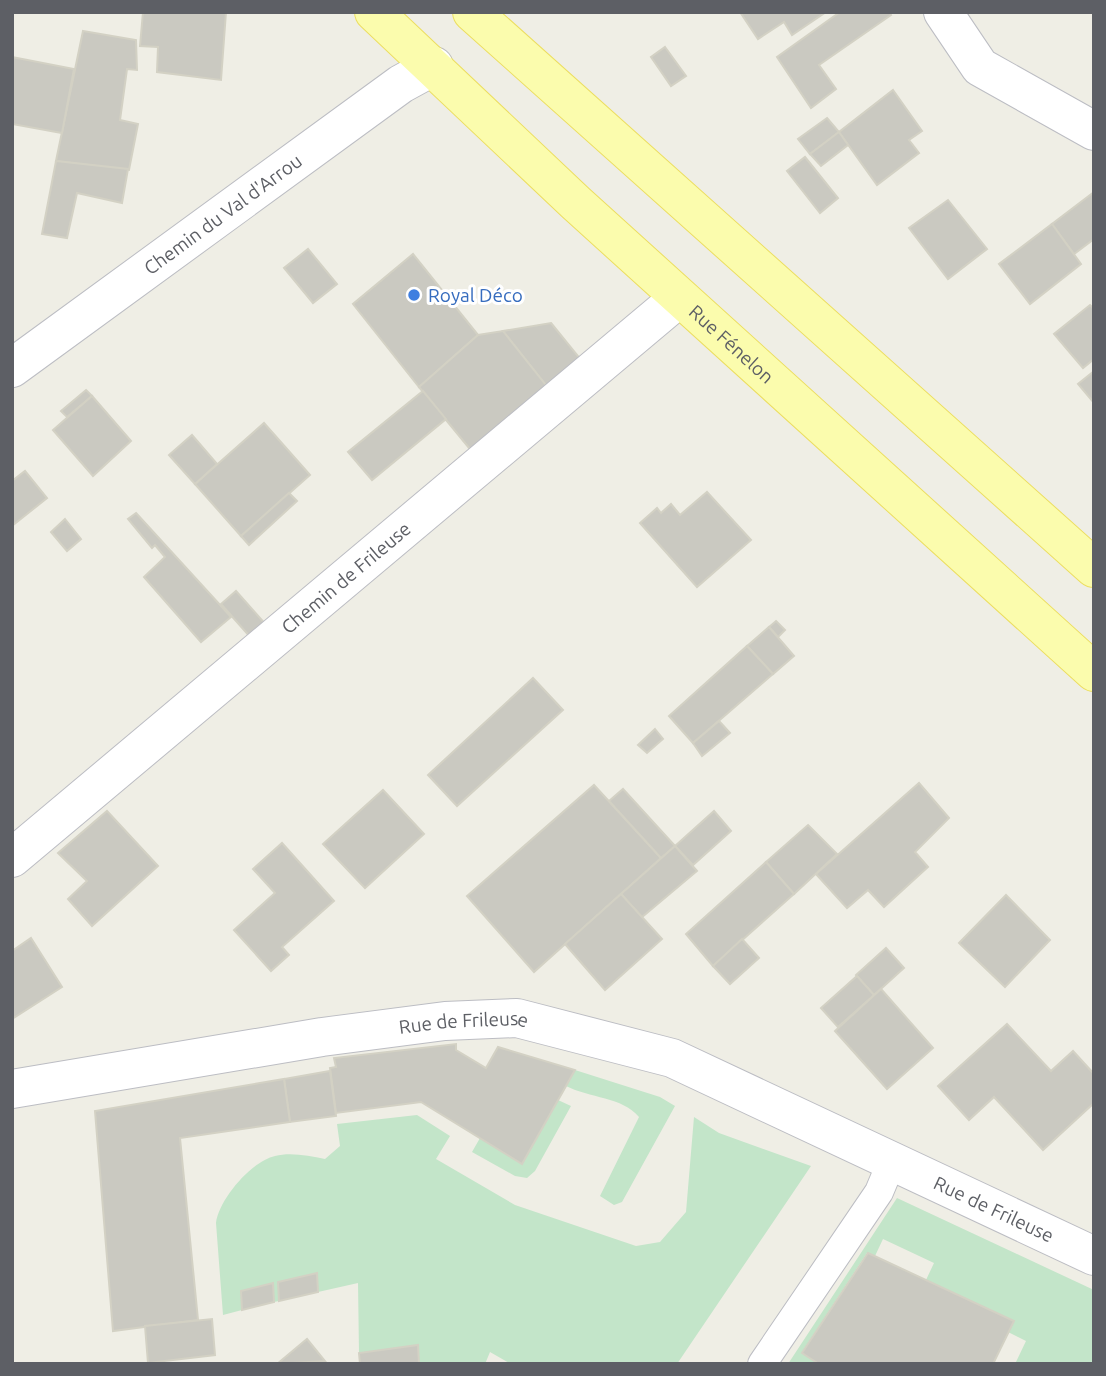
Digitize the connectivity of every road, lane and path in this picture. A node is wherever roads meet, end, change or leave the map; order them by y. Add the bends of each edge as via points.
1 (374, 12) edge
2 (472, 12) edge
3 (943, 12) edge
4 (434, 66) junction
5 (1094, 131) edge
6 (679, 298) junction
7 (12, 368) edge
8 (1094, 568) edge
9 (1094, 672) edge
10 (12, 858) edge
11 (12, 1089) edge
12 (892, 1161) junction
13 (1094, 1256) edge
14 (762, 1364) edge

1 - 4 main road, Rue Fénelon
2 - 8 main road
3 - 5 street via 980,67
4 - 6 main road, Rue Fénelon
4 - 7 street, Chemin du Val d'Arrou via 401,84
6 - 9 main road, Rue Fénelon
6 - 10 street, Chemin de Frileuse
11 - 12 street, Rue de Frileuse via 322,1037 445,1021 517,1018 672,1058
12 - 13 street, Rue de Frileuse
12 - 14 lane via 879,1192

